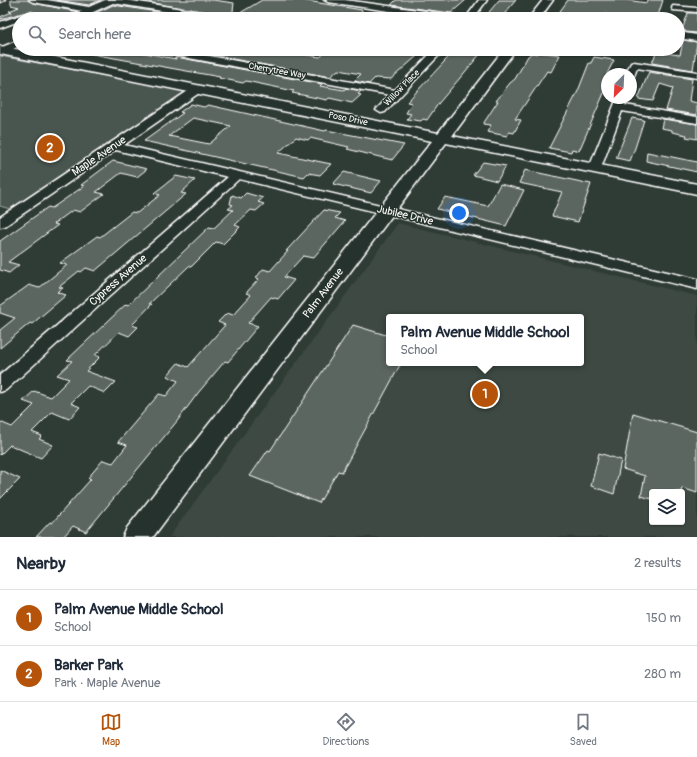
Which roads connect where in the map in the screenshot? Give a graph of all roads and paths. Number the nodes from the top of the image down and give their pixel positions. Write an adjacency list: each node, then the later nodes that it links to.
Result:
1 (33, 0): 9 (street)
2 (75, 0): 9 (street)
3 (111, 0): 11 (street); 14 (street)
4 (328, 0): 10 (street)
5 (383, 0): 10 (street)
6 (483, 0): 16 (street)
7 (548, 0): 17 (main road)
8 (678, 4): 12 (street)
9 (63, 6): 11 (street)
10 (375, 7): 15 (street)
11 (90, 10): 13 (street)
12 (697, 10)
13 (86, 12)
14 (184, 12)
15 (411, 12)
16 (474, 12)
17 (538, 12)
18 (685, 36): 19 (street)
19 (697, 38)
20 (12, 46): 21 (street)
21 (1, 51): 22 (main road, Poso Drive)
22 (12, 53)
23 (27, 56): 29 (main road, Poso Drive)
24 (193, 56): 30 (street, Cherrytree Way)
25 (433, 56): 30 (street, Willow Place)
26 (505, 56): 35 (main road, Palm Avenue)
27 (637, 69): 28 (street)
28 (697, 75)
29 (198, 89): 35 (main road, Poso Drive); 36 (street, Maple Avenue)
30 (397, 94): 33 (street, Willow Place)
31 (619, 104): 37 (street)
32 (629, 104): 34 (street)
33 (381, 110)
34 (697, 120)
35 (442, 138): 37 (main road, Poso Drive); 40 (main road, Palm Avenue)
36 (114, 146): 38 (street, Jubilee Drive); 41 (street, Maple Avenue)
37 (595, 168): 39 (main road, Poso Drive)
38 (237, 175): 40 (street, Jubilee Drive); 43 (street, Cypress Avenue)
39 (697, 188)
40 (386, 211): 42 (street, Jubilee Drive); 44 (main road, Palm Avenue)
41 (3, 219)
42 (697, 284)
43 (0, 385)
44 (137, 537)

